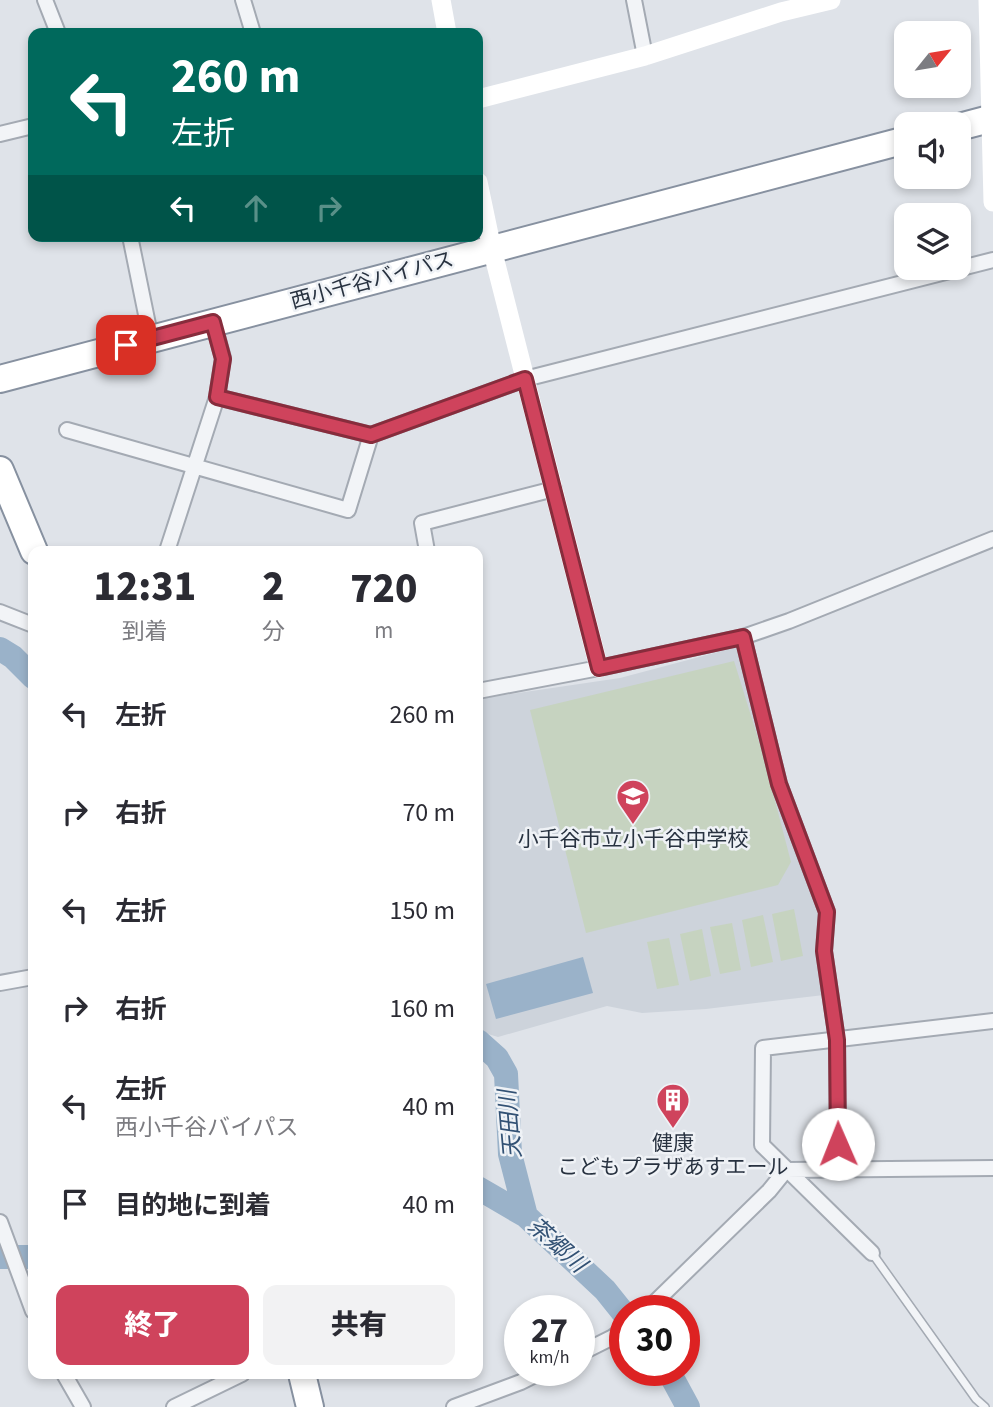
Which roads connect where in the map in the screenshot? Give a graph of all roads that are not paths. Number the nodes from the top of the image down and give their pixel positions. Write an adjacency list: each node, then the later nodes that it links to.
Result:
1 (45, 0): 8 (street)
2 (243, 0): 9 (street)
3 (441, 0): 10 (street)
4 (634, 0): 11 (street)
5 (831, 0): 7 (street)
6 (988, 0): 13 (street)
7 (780, 6): 11 (street)
8 (56, 28)
9 (251, 28)
10 (446, 28)
11 (645, 56): 12 (street)
12 (483, 98)
13 (992, 118): 14 (highway); 18 (street)
14 (971, 124)
15 (28, 127): 16 (street)
16 (0, 134)
17 (894, 144): 21 (highway, 西小千谷バイパス)
18 (993, 202)
19 (483, 205): 21 (street)
20 (131, 242): 24 (street)
21 (492, 248): 23 (highway, 西小千谷バイパス); 26 (street)
22 (993, 260): 26 (street)
23 (213, 322): 24 (highway, 西小千谷バイパス); 27 (street)
24 (151, 339): 25 (highway, 西小千谷バイパス)
25 (0, 379)
26 (525, 379): 29 (street); 32 (street)
27 (217, 397): 29 (street); 30 (street)
28 (67, 429): 30 (street)
29 (371, 435): 30 (street)
30 (195, 466): 35 (street)
31 (0, 470): 34 (highway)
32 (554, 489): 36 (street); 40 (street)
33 (993, 539): 39 (street)
34 (32, 546)
35 (169, 546)
36 (426, 546)
37 (0, 612): 38 (street)
38 (28, 623)
39 (743, 637): 40 (street); 45 (street)
40 (599, 668): 41 (street)
41 (483, 690)
42 (28, 978): 43 (street)
43 (0, 984)
44 (993, 1021): 45 (street)
45 (837, 1040): 47 (street); 48 (street)
46 (993, 1168): 48 (street)
47 (786, 1170): 48 (street); 50 (street); 51 (street)
48 (838, 1171)
49 (0, 1222): 52 (street)
50 (872, 1253): 61 (lane)
51 (663, 1295)
52 (28, 1296)
53 (67, 1379): 57 (street)
54 (232, 1379): 58 (street)
55 (303, 1379): 59 (highway)
56 (510, 1386): 60 (street)
57 (83, 1407)
58 (174, 1407)
59 (310, 1407)
60 (454, 1407)
61 (985, 1407)

